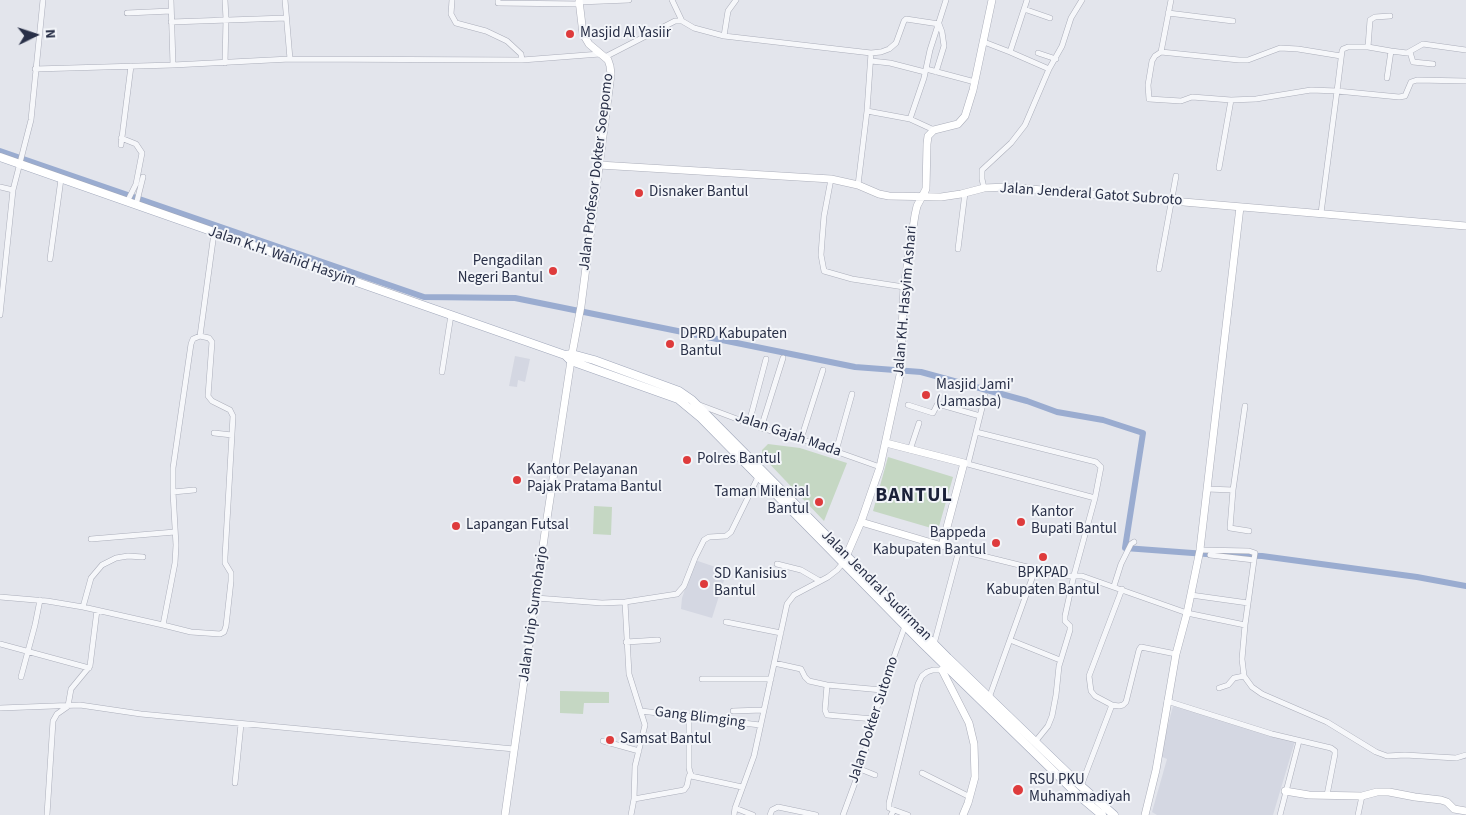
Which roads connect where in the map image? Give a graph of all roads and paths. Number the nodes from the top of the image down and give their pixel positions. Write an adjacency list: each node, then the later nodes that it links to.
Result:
1 (42, 0): 49 (street)
2 (171, 0): 18 (street)
3 (225, 0): 24 (street)
4 (285, 0): 22 (street)
5 (452, 0): 43 (street)
6 (498, 0): 15 (street)
7 (629, 0): 16 (street)
8 (672, 0): 25 (street)
9 (736, 0): 29 (street)
10 (946, 0): 28 (street)
11 (992, 0): 30 (main road)
12 (1027, 0): 17 (street)
13 (1082, 0): 42 (street)
14 (1171, 0): 20 (street)
15 (548, 1): 16 (street)
16 (579, 2): 39 (main road, Jalan Profesor Dokter Soepomo)
17 (1024, 8): 23 (street); 34 (street)
18 (171, 11): 19 (street); 27 (street)
19 (127, 13)
20 (1168, 13): 26 (street); 35 (street)
21 (1390, 16): 31 (street)
22 (286, 18): 24 (street); 41 (street)
23 (1050, 18)
24 (226, 19): 27 (street); 45 (street)
25 (682, 21): 29 (street); 39 (street)
26 (1233, 21)
27 (171, 22): 47 (street)
28 (939, 24): 38 (street); 51 (street); 52 (street)
29 (724, 36): 38 (street)
30 (984, 42): 34 (street); 55 (main road)
31 (1368, 47): 33 (street); 40 (street)
32 (1466, 50): 36 (street)
33 (1391, 51): 36 (street); 53 (street)
34 (1010, 52): 50 (street)
35 (1161, 52): 40 (street); 57 (street)
36 (1410, 52): 46 (street)
37 (1038, 53): 42 (street)
38 (871, 54): 44 (street)
39 (603, 56): 43 (street); 65 (main road, Jalan Profesor Dokter Soepomo)
40 (1341, 56): 56 (street)
41 (290, 59): 43 (street); 45 (street)
42 (1056, 59): 50 (street)
43 (522, 60)
44 (871, 60): 51 (street); 58 (street)
45 (225, 63): 47 (street)
46 (1433, 64)
47 (173, 65): 48 (street)
48 (131, 66): 49 (street); 61 (street)
49 (35, 69): 64 (street)
50 (1049, 70): 73 (street)
51 (926, 71): 52 (street); 59 (street)
52 (936, 72): 55 (street)
53 (1387, 78)
54 (1466, 81): 56 (street)
55 (974, 82): 60 (main road)
56 (1337, 91): 57 (street); 81 (street)
57 (1231, 100): 66 (street)
58 (867, 111): 59 (street); 71 (street)
59 (910, 119): 60 (street)
60 (934, 130): 76 (main road, Jalan KH. Hasyim Ashari)
61 (121, 138): 62 (street); 77 (street)
62 (120, 145)
63 (0, 158): 64 (main road, Jalan K.H. Wahid Hasyim)
64 (20, 162): 69 (main road, Jalan K.H. Wahid Hasyim); 74 (street)
65 (599, 165): 70 (main road, Jalan Jenderal Gatot Subroto); 91 (main road, Jalan Profesor Dokter Soepomo)
66 (1219, 168)
67 (1176, 176): 78 (street)
68 (143, 177): 79 (street)
69 (61, 179): 77 (main road, Jalan K.H. Wahid Hasyim); 85 (street)
70 (831, 179): 71 (main road, Jalan Jenderal Gatot Subroto); 87 (street)
71 (858, 185): 76 (main road, Jalan Jenderal Gatot Subroto)
72 (0, 187): 74 (street)
73 (984, 188): 75 (main road, Jalan Jenderal Gatot Subroto); 78 (main road, Jalan Jenderal Gatot Subroto)
74 (13, 190): 88 (street)
75 (965, 193): 76 (main road, Jalan Jenderal Gatot Subroto); 84 (street)
76 (922, 197): 87 (main road, Jalan KH. Hasyim Ashari)
77 (129, 199): 79 (main road, Jalan K.H. Wahid Hasyim)
78 (1173, 201): 80 (main road, Jalan Jenderal Gatot Subroto); 86 (street)
79 (137, 202): 83 (main road, Jalan K.H. Wahid Hasyim)
80 (1240, 207): 81 (main road, Jalan Jenderal Gatot Subroto); 115 (main road)
81 (1321, 214): 82 (main road, Jalan Jenderal Gatot Subroto)
82 (1466, 226)
83 (214, 234): 89 (main road, Jalan K.H. Wahid Hasyim); 90 (street)
84 (958, 249)
85 (50, 259)
86 (1159, 269)
87 (904, 287): 109 (main road, Jalan KH. Hasyim Ashari)
88 (0, 315)
89 (452, 315): 91 (main road, Jalan K.H. Wahid Hasyim); 95 (street)
90 (200, 336): 107 (street); 118 (street)
91 (569, 357): 98 (main road, Jalan Jendral Sudirman); 114 (main road, Jalan Jendral Sudirman); 140 (main road, Jalan Urip Sumoharjo)
92 (783, 358): 104 (street)
93 (766, 359): 102 (street)
94 (823, 370): 108 (street)
95 (442, 372)
96 (852, 394): 111 (street)
97 (985, 396): 101 (street)
98 (696, 404): 102 (street, Jalan Gajah Mada); 131 (main road, Jalan Jendral Sudirman)
99 (908, 405): 101 (street)
100 (1245, 406): 117 (street)
101 (980, 416): 105 (street)
102 (750, 423): 104 (street, Jalan Gajah Mada)
103 (919, 423): 110 (street)
104 (762, 428): 108 (street, Jalan Gajah Mada)
105 (976, 432): 112 (street); 119 (street)
106 (214, 433): 107 (street)
107 (232, 435): 148 (street)
108 (801, 439): 111 (street, Jalan Gajah Mada)
109 (886, 443): 110 (main road); 113 (main road, Jalan KH. Hasyim Ashari)
110 (910, 450): 112 (main road)
111 (836, 451): 113 (street, Jalan Gajah Mada)
112 (966, 463): 119 (street); 125 (main road)
113 (880, 467): 120 (main road, Jalan KH. Hasyim Ashari)
114 (758, 477): 131 (main road, Jalan Jendral Sudirman); 142 (street)
115 (1207, 489): 117 (street); 126 (main road)
116 (194, 490): 118 (street)
117 (1234, 490): 121 (street)
118 (173, 492): 122 (street)
119 (1095, 498): 134 (street)
120 (861, 522): 125 (main road); 131 (main road, Jalan KH. Hasyim Ashari)
121 (1249, 531)
122 (175, 532): 123 (street); 148 (street)
123 (91, 539)
124 (1132, 543): 136 (street)
125 (942, 546): 127 (street)
126 (1200, 549): 128 (street); 138 (main road)
127 (960, 550): 133 (street); 156 (street)
128 (1231, 554): 129 (street); 143 (street)
129 (1210, 555)
130 (144, 557): 144 (street)
131 (845, 560): 135 (street); 150 (main road, Jalan Jendral Sudirman); 156 (main road, Jalan Jendral Sudirman)
132 (776, 564): 135 (street)
133 (1035, 570): 134 (street); 153 (street)
134 (1074, 575): 136 (street); 159 (street)
135 (820, 581): 151 (street)
136 (1114, 586): 137 (street)
137 (1122, 589): 146 (street); 172 (street)
138 (1191, 595): 143 (street); 146 (main road)
139 (0, 597): 141 (street)
140 (536, 598): 142 (street); 185 (main road, Jalan Urip Sumoharjo)
141 (40, 600): 144 (street); 157 (street)
142 (626, 602): 154 (street)
143 (1248, 603): 149 (street)
144 (83, 607): 145 (street)
145 (97, 610): 148 (street); 161 (street)
146 (1187, 613): 149 (street); 158 (main road)
147 (726, 622): 151 (street)
148 (163, 625)
149 (1245, 625): 163 (street)
150 (905, 626): 162 (main road, Jalan Jendral Sudirman); 169 (street, Jalan Dokter Sutomo)
151 (781, 634): 160 (street)
152 (658, 640): 154 (street)
153 (1010, 640): 159 (street); 170 (street)
154 (626, 642): 175 (street)
155 (0, 644): 157 (street)
156 (934, 644): 170 (main road, Jalan Jendral Sudirman)
157 (28, 652): 161 (street); 164 (street)
158 (1176, 654): 171 (main road); 172 (street)
159 (1060, 660): 184 (street)
160 (774, 663): 166 (street); 167 (street)
161 (89, 668): 173 (street)
162 (944, 668): 188 (main road, Jalan Jendral Sudirman); 199 (main road); 204 (street)
163 (1244, 676): 168 (street); 187 (street)
164 (21, 677)
165 (702, 679): 166 (street)
166 (771, 679): 176 (street)
167 (827, 685): 169 (street); 179 (street)
168 (1219, 688)
169 (882, 690): 179 (street, Jalan Dokter Sutomo)
170 (989, 698): 184 (main road, Jalan Jendral Sudirman)
171 (1167, 701): 182 (street); 217 (main road)
172 (1112, 705): 194 (street)
173 (69, 706): 174 (street); 180 (street); 206 (street)
174 (0, 708)
175 (641, 710): 178 (street, Gang Blimging); 186 (street)
176 (763, 710): 177 (street); 181 (street)
177 (733, 711)
178 (689, 716): 181 (street, Gang Blimging); 191 (street)
179 (874, 719): 189 (street, Jalan Dokter Sutomo)
180 (241, 724): 185 (street); 193 (street)
181 (760, 725): 195 (street)
182 (1299, 741): 196 (street); 197 (street)
183 (603, 742): 186 (street)
184 (1035, 742): 188 (main road, Jalan Jendral Sudirman)
185 (514, 749): 207 (main road, Jalan Urip Sumoharjo)
186 (639, 751): 200 (street)
187 (1466, 755)
188 (1052, 764): 194 (main road, Jalan Jendral Sudirman); 205 (main road, Jalan Jendral Sudirman)
189 (860, 769): 192 (street); 213 (street, Jalan Dokter Sutomo)
190 (922, 773): 199 (street)
191 (691, 774): 195 (street); 200 (street)
192 (875, 775)
193 (235, 783)
194 (1082, 786): 216 (main road, Jalan Jendral Sudirman)
195 (742, 787): 201 (street)
196 (1285, 791): 197 (main road); 218 (street)
197 (1327, 795): 198 (main road)
198 (1362, 796): 203 (main road); 219 (street)
199 (970, 797): 215 (main road)
200 (634, 799): 208 (street)
201 (734, 808): 209 (street); 210 (street)
202 (1466, 811): 203 (main road)
203 (1454, 812)
204 (892, 813): 214 (street)
205 (1100, 814)
206 (47, 815)
207 (505, 815)
208 (631, 815)
209 (734, 815)
210 (753, 815)
211 (770, 815): 212 (street)
212 (816, 815)
213 (843, 815)
214 (908, 815)
215 (964, 815)
216 (1114, 815)
217 (1145, 815)
218 (1280, 815)
219 (1358, 815)

